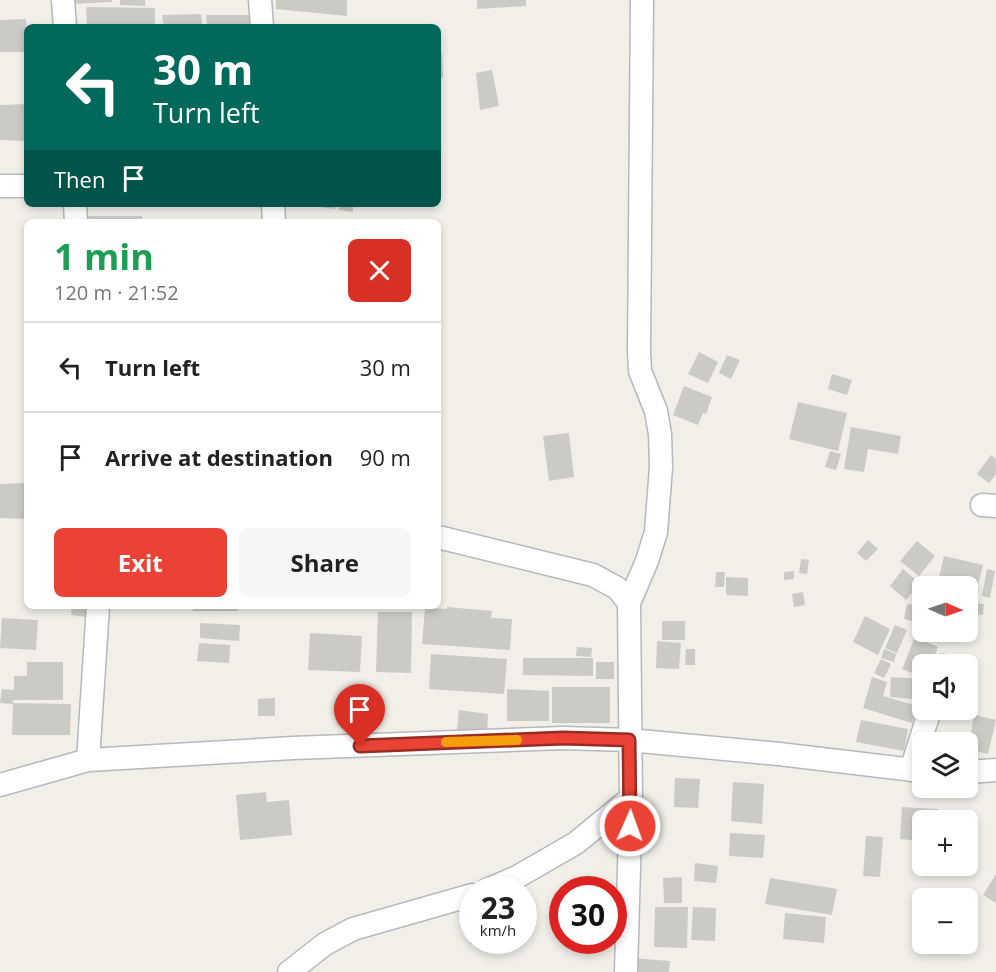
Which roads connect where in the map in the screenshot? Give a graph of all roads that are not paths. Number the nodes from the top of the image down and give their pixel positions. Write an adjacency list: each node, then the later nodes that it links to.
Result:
1 (63, 0): 4 (street)
2 (260, 0): 5 (street)
3 (642, 0): 9 (street)
4 (65, 24)
5 (262, 24)
6 (0, 186): 7 (street)
7 (24, 186)
8 (441, 538): 9 (street)
9 (629, 603): 11 (street)
10 (98, 609): 12 (street)
11 (629, 740): 12 (street); 13 (street); 17 (street)
12 (88, 760): 16 (street)
13 (912, 769)
14 (996, 770): 15 (street)
15 (978, 771)
16 (0, 785)
17 (631, 798): 18 (street); 21 (street)
18 (519, 876)
19 (459, 899): 20 (street)
20 (290, 972)
21 (626, 972)

